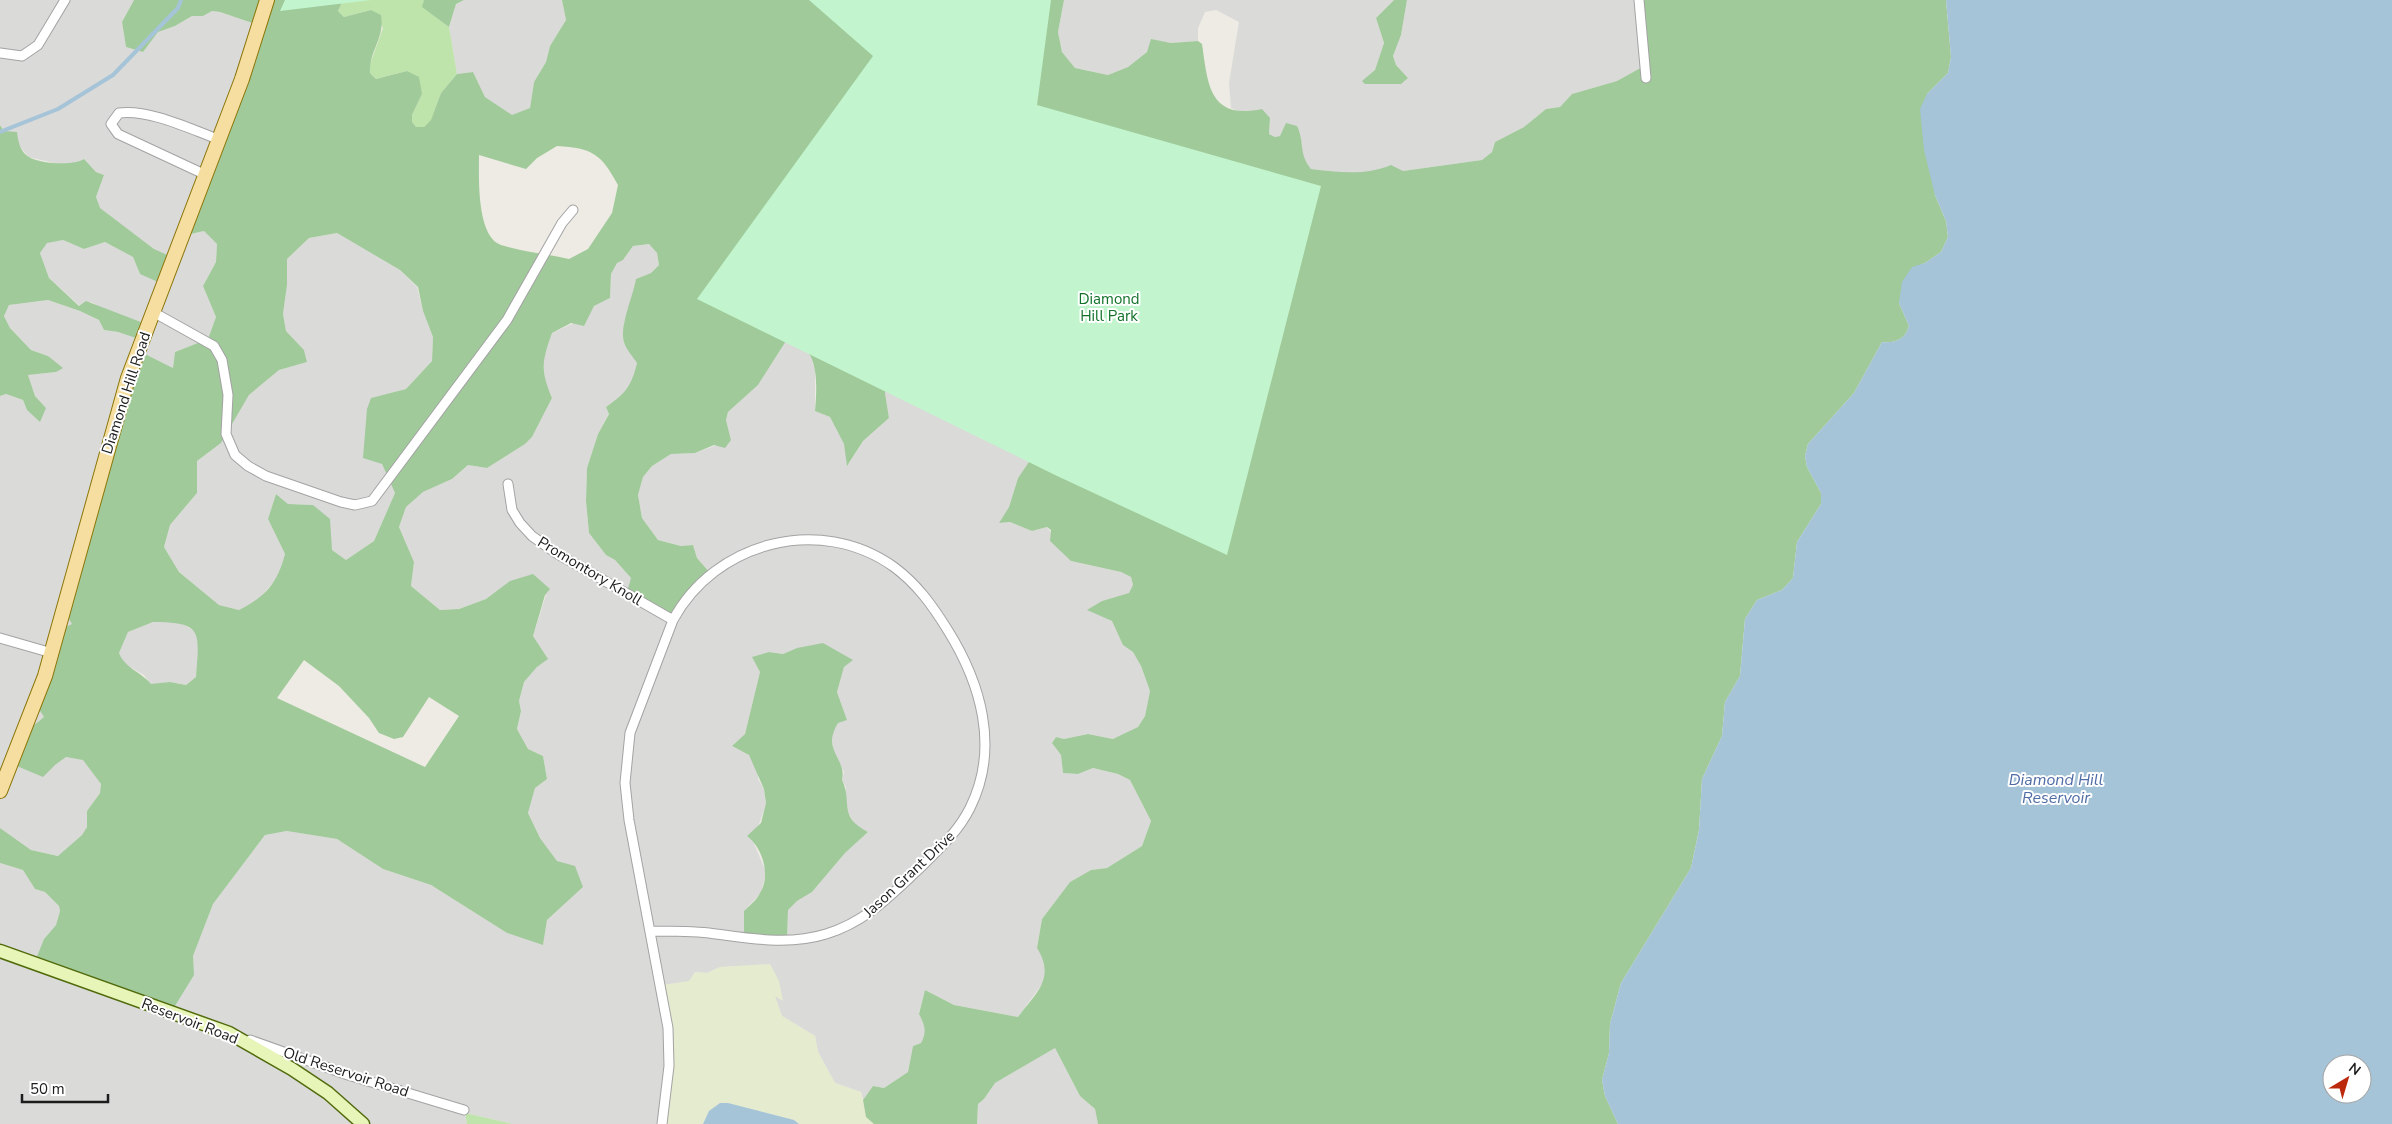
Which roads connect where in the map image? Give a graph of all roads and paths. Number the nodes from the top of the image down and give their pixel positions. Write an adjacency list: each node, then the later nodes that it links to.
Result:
1 (65, 0): 4 (street)
2 (267, 0): 6 (main road, Diamond Hill Road)
3 (1639, 0): 5 (street)
4 (0, 53)
5 (1646, 78)
6 (218, 139): 7 (main road, Diamond Hill Road); 7 (street)
7 (206, 174): 9 (main road, Diamond Hill Road)
8 (573, 210): 9 (street)
9 (154, 312): 13 (main road, Diamond Hill Road)
10 (508, 484): 11 (street, Promontory Knoll)
11 (672, 620): 15 (street, Jason Grant Drive); 15 (street, Jason Grant Drive)
12 (0, 638): 13 (street)
13 (52, 653): 14 (main road, Diamond Hill Road)
14 (0, 791)
15 (651, 931): 20 (street, Jason Grant Drive)
16 (0, 951): 17 (street, Reservoir Road)
17 (229, 1033): 18 (street, Old Reservoir Road); 19 (street, Reservoir Road)
18 (464, 1110)
19 (363, 1124)
20 (662, 1124)

